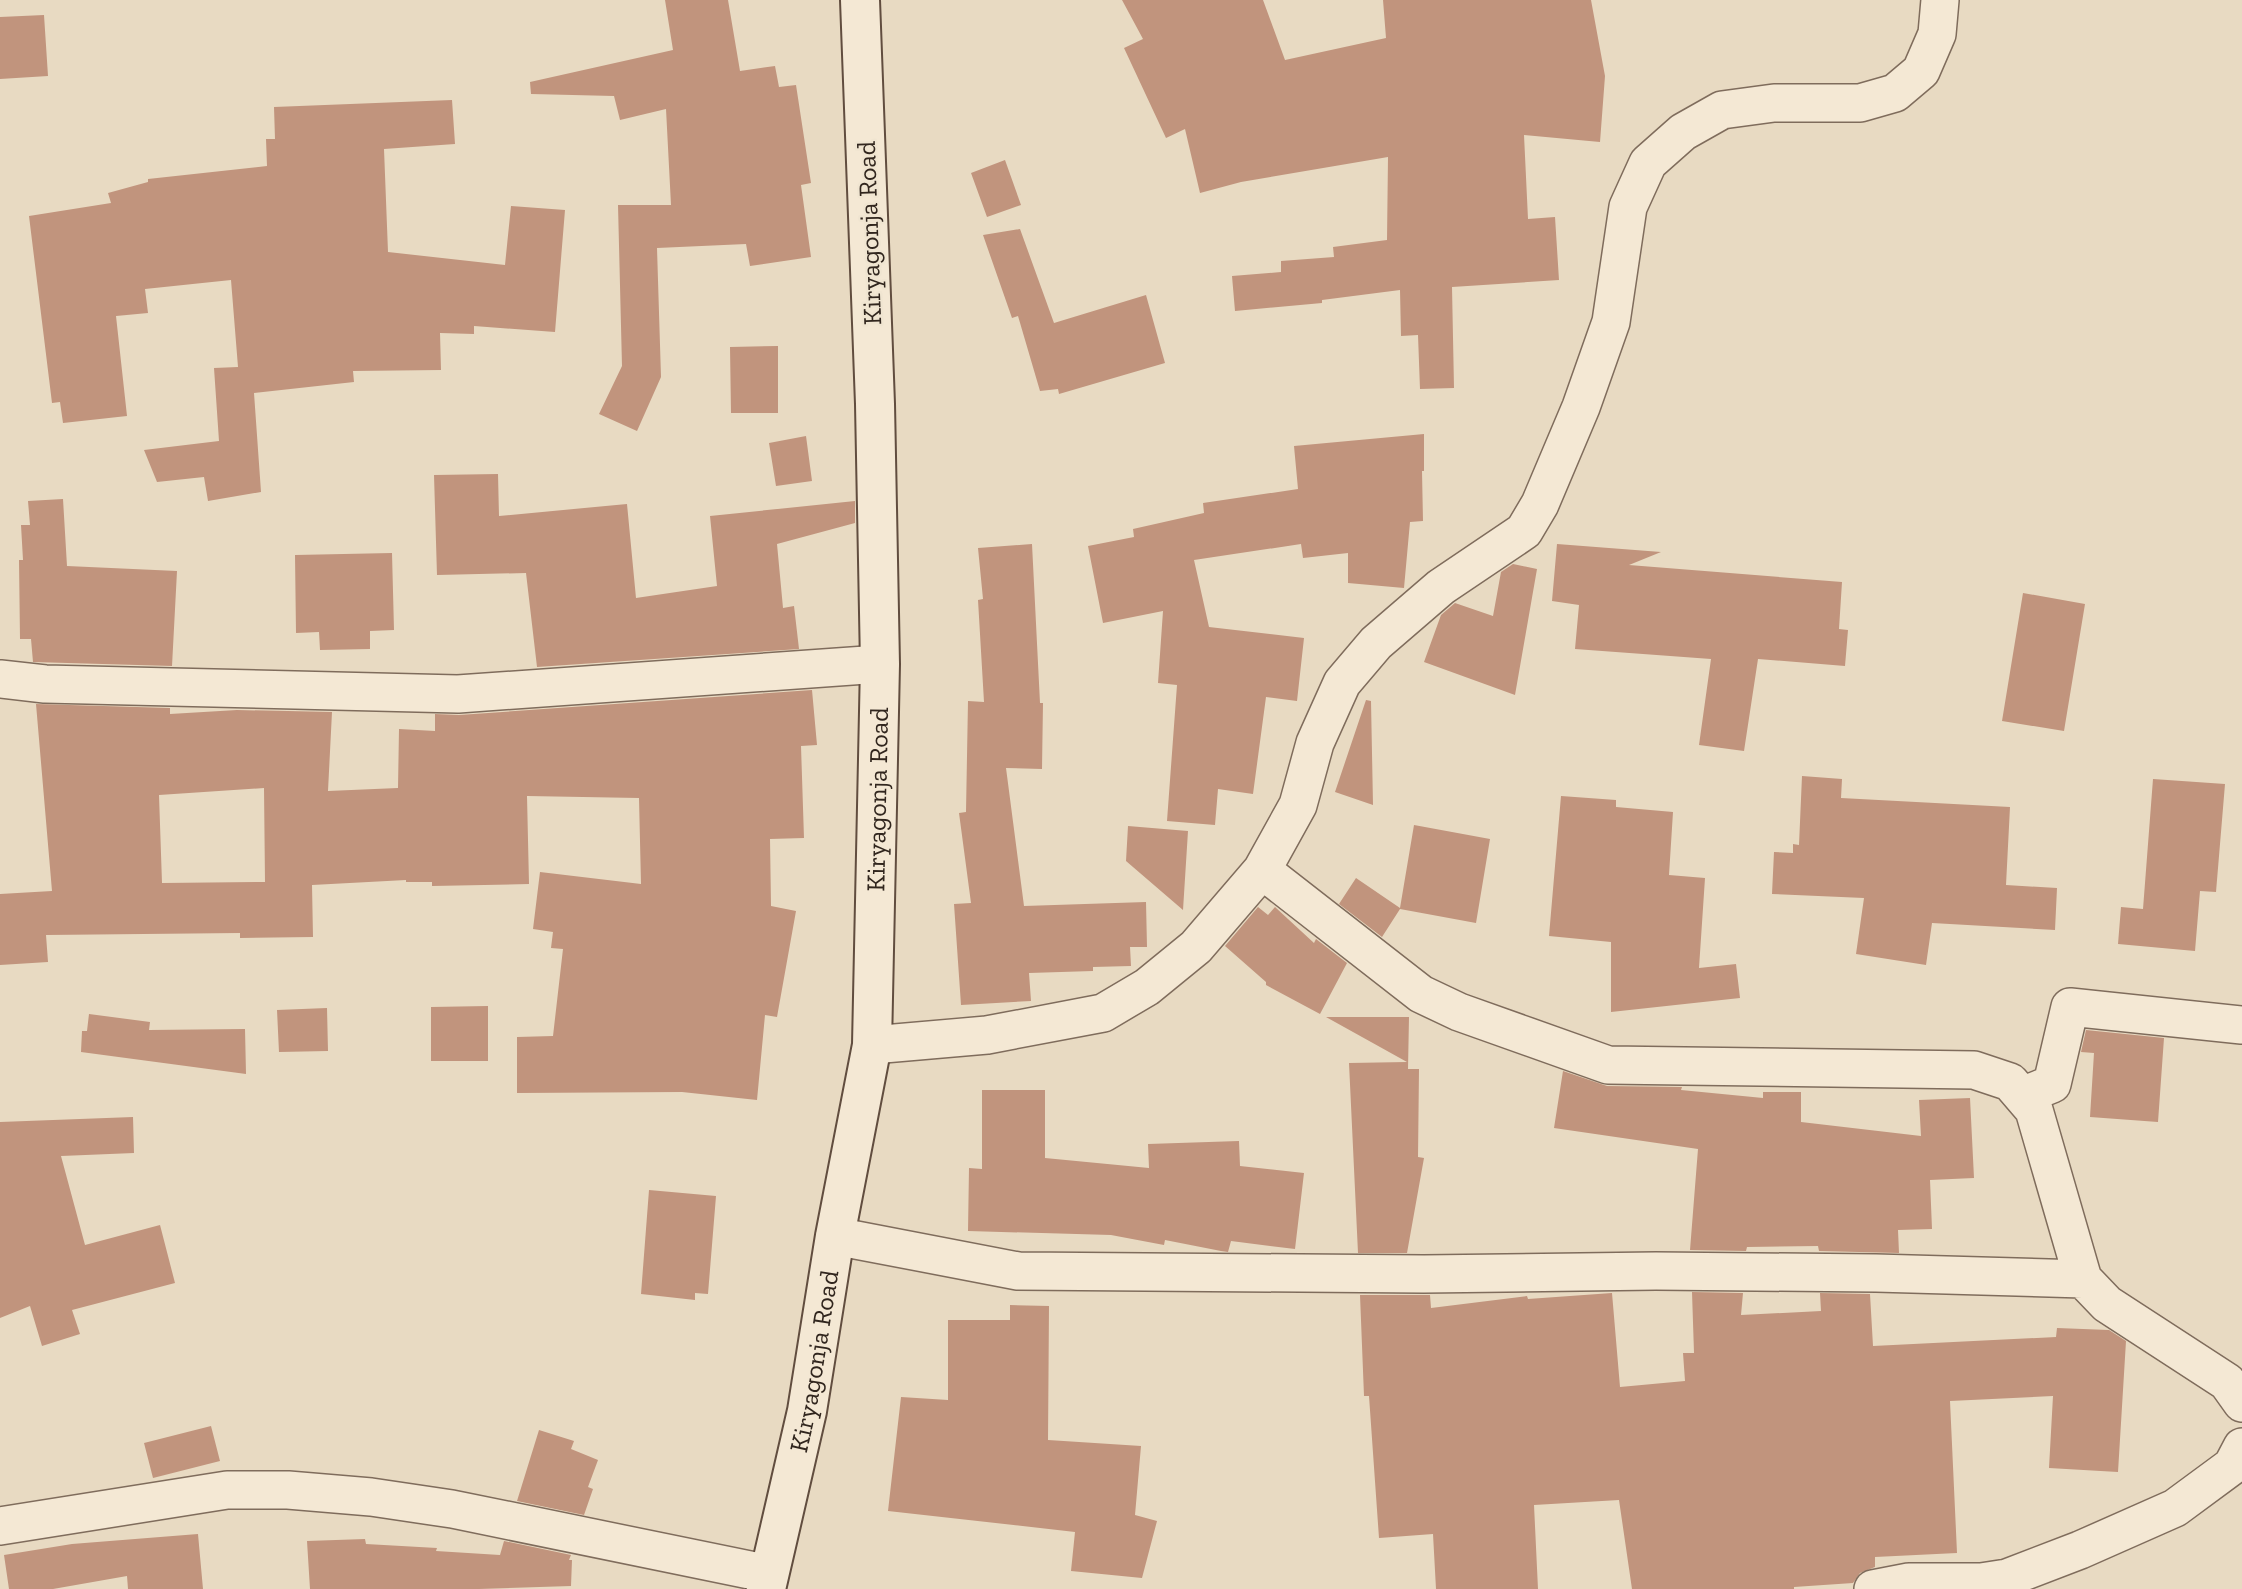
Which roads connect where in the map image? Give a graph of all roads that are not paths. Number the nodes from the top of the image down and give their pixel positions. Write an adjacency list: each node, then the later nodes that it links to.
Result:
1 (860, 0): 3 (street, Kiryagonja Road)
2 (1940, 0): 5 (street)
3 (880, 664): 4 (street); 7 (street, Kiryagonja Road)
4 (0, 679)
5 (1262, 870): 7 (street); 8 (street)
6 (2242, 1025): 8 (street)
7 (872, 1045): 9 (street, Kiryagonja Road)
8 (2022, 1096): 10 (street)
9 (835, 1236): 10 (street); 14 (street, Kiryagonja Road)
10 (2083, 1279): 11 (street)
11 (2242, 1404)
12 (2242, 1447): 15 (street)
13 (0, 1526): 14 (street)
14 (768, 1581)
15 (1873, 1589)

